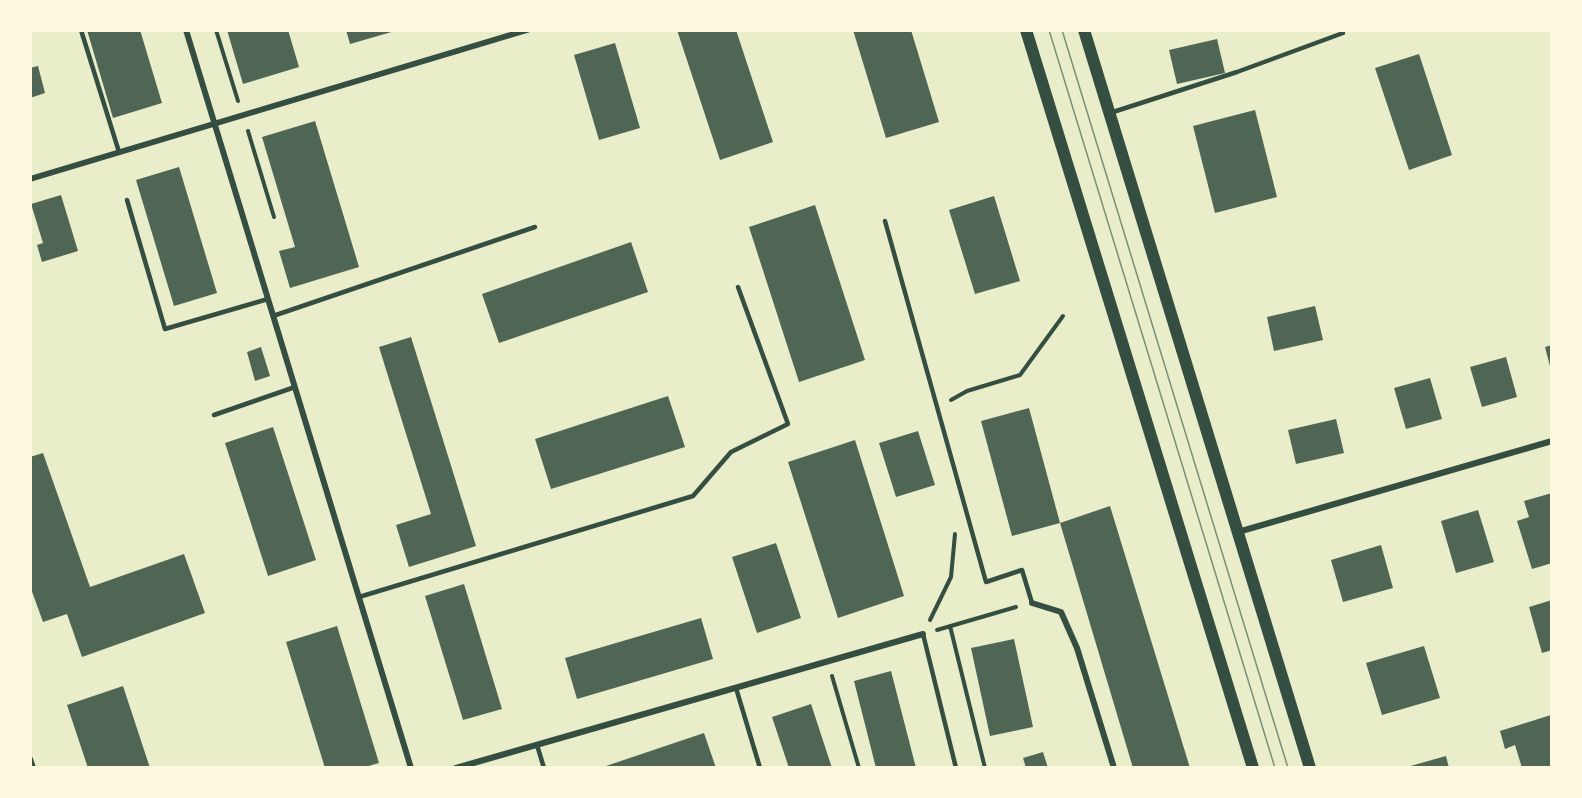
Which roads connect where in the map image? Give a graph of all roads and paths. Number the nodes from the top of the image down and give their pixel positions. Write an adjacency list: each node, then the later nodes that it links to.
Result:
1 (81, 30): 9 (lane)
2 (186, 30): 8 (street)
3 (527, 30): 8 (street)
4 (1026, 30): 41 (main road)
5 (1084, 30): 7 (main road)
6 (1343, 33): 7 (lane)
7 (1110, 113): 22 (main road)
8 (214, 123): 9 (street); 15 (street)
9 (120, 152): 10 (street)
10 (30, 178)
11 (127, 200): 15 (lane)
12 (885, 221): 19 (lane)
13 (535, 227): 16 (lane)
14 (738, 287): 24 (lane)
15 (268, 299): 16 (street)
16 (273, 315): 18 (street)
17 (1063, 316): 19 (path)
18 (295, 387): 20 (lane); 24 (street)
19 (937, 407): 25 (lane)
20 (214, 415)
21 (1552, 441): 22 (street)
22 (1238, 532): 42 (main road)
23 (955, 533): 27 (path)
24 (359, 597): 33 (street)
25 (1032, 603): 26 (path); 40 (street)
26 (950, 626): 27 (path); 39 (path)
27 (923, 634): 28 (street); 38 (lane)
28 (827, 661): 29 (street); 37 (path)
29 (736, 688): 30 (street); 36 (lane)
30 (537, 745): 34 (street); 35 (lane)
31 (30, 759): 32 (street)
32 (33, 768)
33 (411, 768)
34 (456, 768)
35 (544, 768)
36 (760, 768)
37 (859, 768)
38 (956, 768)
39 (986, 768)
40 (1114, 768)
41 (1253, 768)
42 (1310, 768)

